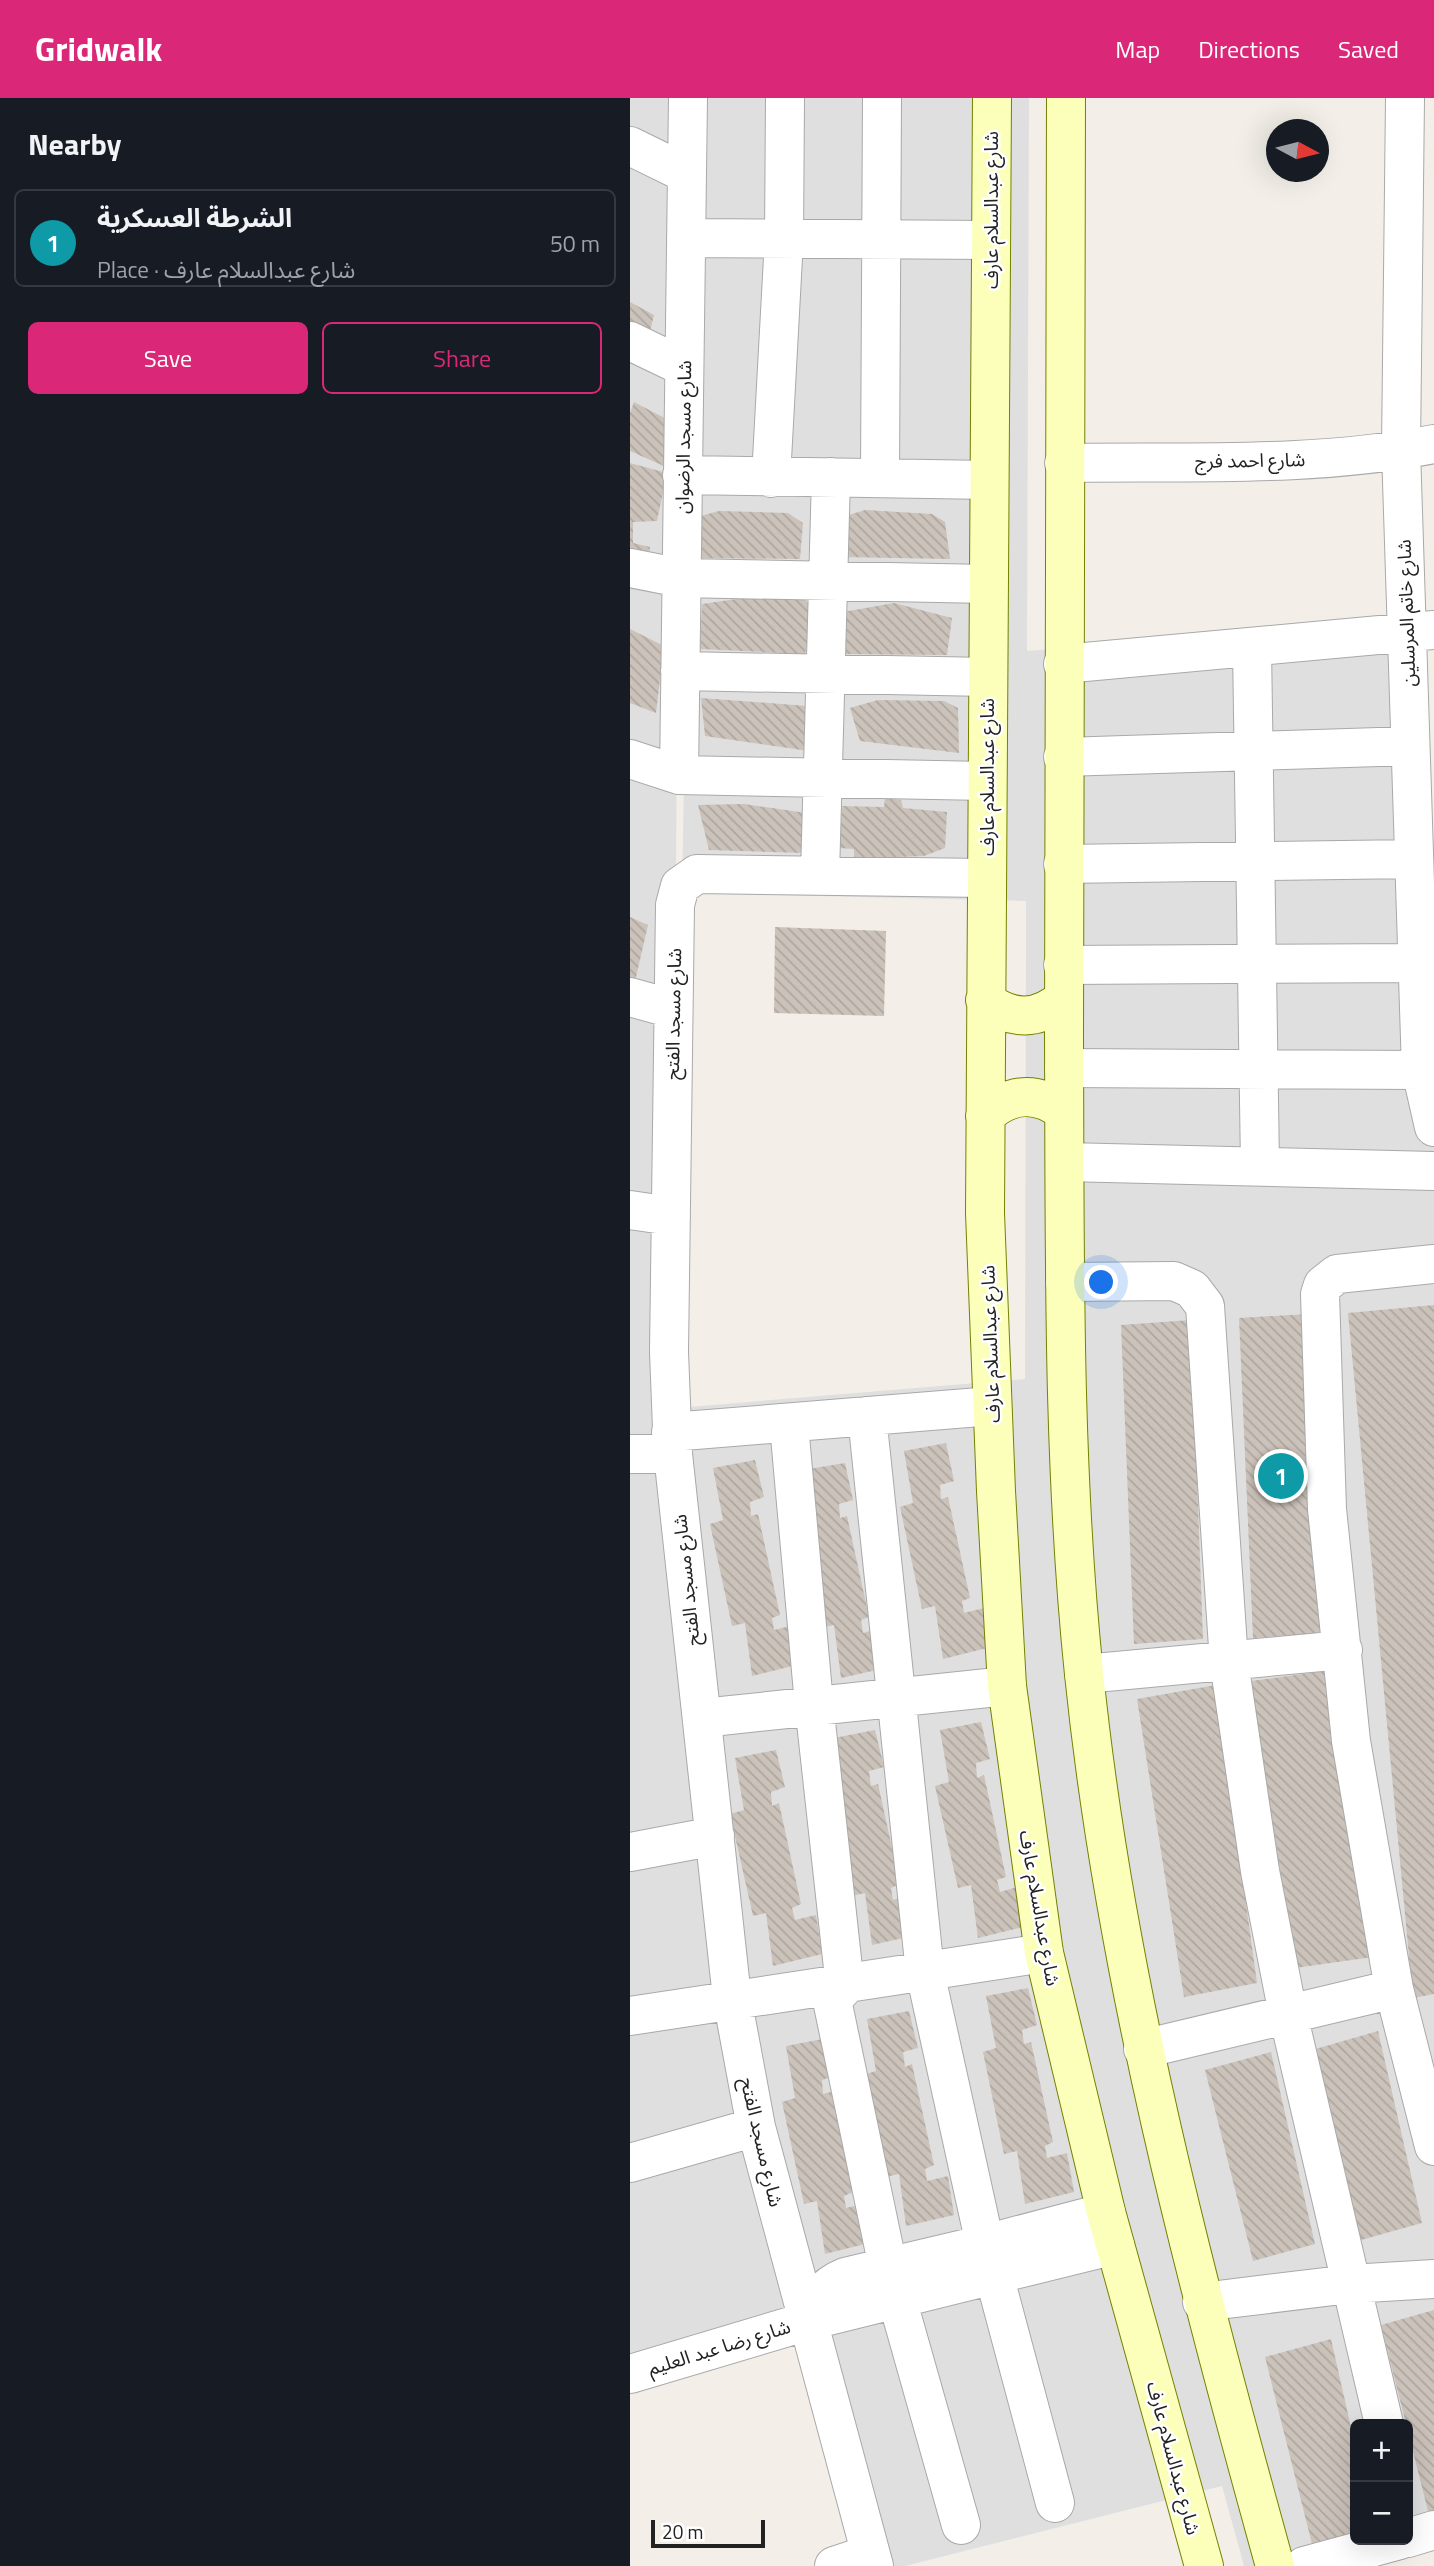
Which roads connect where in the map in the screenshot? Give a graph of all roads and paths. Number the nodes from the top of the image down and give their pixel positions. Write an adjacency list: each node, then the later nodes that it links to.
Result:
1 (688, 98): 8 (street, شارع مسجد الرضوان)
2 (785, 98): 10 (street)
3 (882, 98): 11 (street)
4 (992, 98): 12 (main road, شارع عبدالسلام عارف)
5 (1066, 98): 17 (main road)
6 (1405, 98): 13 (street, شارع خاتم المرسلين)
7 (630, 146): 8 (street)
8 (687, 174): 9 (street, شارع مسجد الرضوان)
9 (686, 238): 10 (street); 15 (street, شارع مسجد الرضوان)
10 (784, 239): 11 (street); 20 (street)
11 (881, 239): 12 (street); 21 (street)
12 (991, 240): 22 (main road, شارع عبدالسلام عارف)
13 (1419, 273): 16 (street, شارع خاتم المرسلين)
14 (630, 341): 15 (street)
15 (684, 367): 18 (street, شارع مسجد الرضوان)
16 (1418, 447): 17 (street, شارع احمد فرج); 27 (street, شارع خاتم المرسلين)
17 (1064, 463): 29 (main road)
18 (682, 475): 20 (street); 24 (street, شارع مسجد الرضوان)
19 (831, 477): 20 (street); 21 (street); 25 (street)
20 (771, 478)
21 (880, 478): 22 (street)
22 (989, 480): 26 (main road, شارع عبدالسلام عارف)
23 (630, 568): 24 (street)
24 (681, 578): 25 (street); 30 (street, شارع مسجد الرضوان)
25 (829, 581): 26 (street); 31 (street)
26 (988, 584): 32 (main road, شارع عبدالسلام عارف)
27 (1420, 632): 28 (street); 33 (street, شارع خاتم المرسلين)
28 (1252, 648): 29 (street); 34 (street)
29 (1063, 664): 35 (main road)
30 (680, 671): 31 (street); 37 (street, شارع مسجد الرضوان)
31 (826, 674): 32 (street); 38 (street)
32 (987, 677): 39 (main road, شارع عبدالسلام عارف)
33 (1410, 746): 34 (street); 40 (street, شارع خاتم المرسلين)
34 (1253, 751): 35 (street); 42 (street)
35 (1063, 757): 43 (main road)
36 (630, 759): 37 (street)
37 (679, 775): 38 (street)
38 (823, 779): 39 (street); 44 (street)
39 (986, 781): 45 (main road, شارع عبدالسلام عارف)
40 (1423, 814): 41 (street, شارع خاتم المرسلين)
41 (1414, 859): 42 (street); 46 (street, شارع خاتم المرسلين)
42 (1255, 862): 43 (street); 47 (street)
43 (1063, 864): 48 (main road)
44 (820, 875): 45 (street, شارع مسجد الفتح); 52 (street, شارع مسجد الفتح)
45 (986, 878): 50 (main road, شارع عبدالسلام عارف)
46 (1418, 963): 47 (street); 51 (street, شارع خاتم المرسلين)
47 (1257, 964): 48 (street); 54 (street)
48 (1064, 982): 50 (main road); 53 (main road)
49 (630, 997): 52 (street)
50 (985, 1000): 57 (main road, شارع عبدالسلام عارف)
51 (1427, 1007): 55 (street, شارع خاتم المرسلين)
52 (673, 1009): 63 (street, شارع مسجد الفتح)
53 (1064, 1068): 54 (street); 56 (main road)
54 (1259, 1069): 55 (street); 60 (street)
55 (1421, 1070): 58 (street, شارع خاتم المرسلين)
56 (1064, 1112): 57 (main road); 59 (main road)
57 (985, 1116): 66 (main road, شارع عبدالسلام عارف)
58 (1434, 1127)
59 (1065, 1162): 60 (street); 65 (main road)
60 (1260, 1165): 61 (street)
61 (1434, 1171)
62 (630, 1210): 63 (street)
63 (671, 1216): 69 (street, شارع مسجد الفتح)
64 (1434, 1264): 71 (street)
65 (1065, 1282): 72 (street); 73 (main road)
66 (992, 1406): 67 (street); 74 (main road, شارع عبدالسلام عارف)
67 (867, 1416): 68 (street); 75 (street)
68 (789, 1425): 69 (street); 76 (street)
69 (672, 1443): 70 (street); 77 (street, شارع مسجد الفتح)
70 (630, 1454)
71 (1343, 1650): 72 (street); 83 (street)
72 (1229, 1662): 73 (street); 85 (street)
73 (1084, 1674): 88 (main road)
74 (1007, 1686): 75 (street); 80 (main road, شارع عبدالسلام عارف)
75 (894, 1696): 76 (street); 81 (street)
76 (814, 1704): 77 (street); 82 (street)
77 (702, 1718): 78 (street, شارع مسجد الفتح)
78 (715, 1836): 79 (street); 84 (street, شارع مسجد الفتح)
79 (630, 1852)
80 (1044, 1953): 81 (street); 92 (main road, شارع عبدالسلام عارف)
81 (925, 1972): 82 (street); 93 (street)
82 (845, 1986): 84 (street); 95 (street)
83 (1394, 1989): 85 (street); 87 (street)
84 (732, 1998): 86 (street); 89 (street, شارع مسجد الفتح)
85 (1288, 2014): 88 (street); 96 (street)
86 (630, 2017)
87 (1419, 2024): 90 (street)
88 (1143, 2049): 97 (main road)
89 (756, 2127): 91 (street); 98 (street, شارع مسجد الفتح)
90 (1434, 2146)
91 (630, 2163)
92 (1110, 2228): 93 (street); 106 (main road, شارع عبدالسلام عارف)
93 (989, 2260): 95 (street); 101 (street)
94 (1434, 2279): 96 (street)
95 (894, 2282): 98 (street); 102 (street)
96 (1350, 2284): 97 (street); 100 (street)
97 (1202, 2302): 107 (main road)
98 (808, 2321): 99 (street, شارع رضا عبد العليم); 104 (street, شارع مسجد الفتح)
99 (630, 2374)
100 (1383, 2419)
101 (1055, 2504)
102 (961, 2525)
103 (1373, 2545): 108 (street)
104 (872, 2560): 105 (street)
105 (834, 2566)
106 (1204, 2566)
107 (1275, 2566)
108 (1304, 2566)

